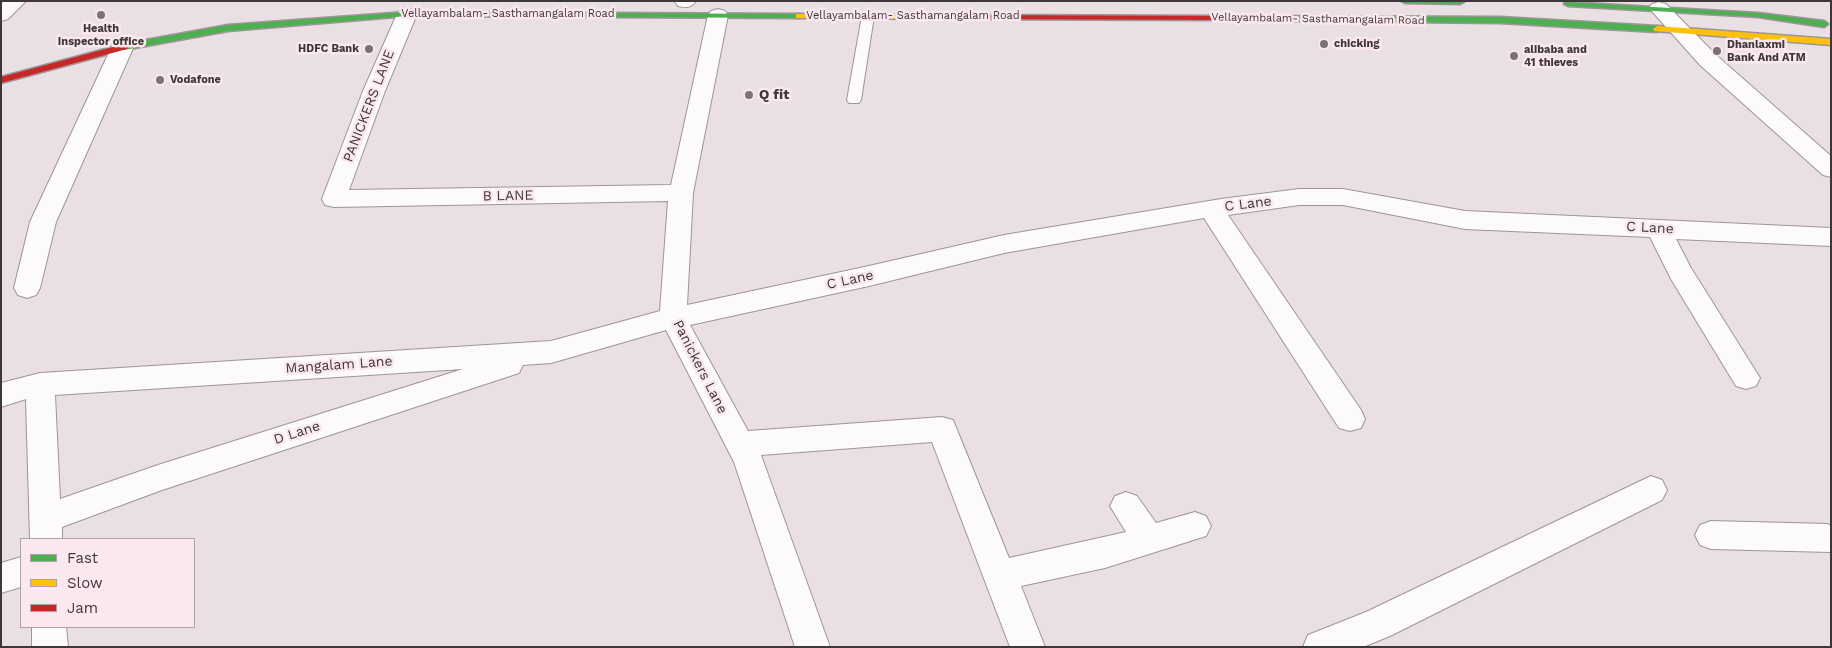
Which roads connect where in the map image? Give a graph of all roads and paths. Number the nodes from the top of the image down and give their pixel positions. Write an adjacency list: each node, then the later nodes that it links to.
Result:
1 (16, 1): 9 (street)
2 (1405, 1): 3 (main road, Vellayambalam- Sasthamangalam Road)
3 (1426, 2): 4 (main road, Vellayambalam- Sasthamangalam Road); 11 (main road)
4 (1475, 2)
5 (1559, 3): 7 (main road)
6 (692, 5): 8 (main road, Vellayambalam- Sasthamangalam Road); 10 (main road, Vellayambalam- Sasthamangalam Road); 19 (street, Panickers Lane)
7 (1659, 8): 12 (main road); 13 (street)
8 (406, 14): 15 (main road, Vellayambalam- Sasthamangalam Road); 20 (street, PANICKERS LANE)
9 (1, 15)
10 (868, 16): 11 (main road, Vellayambalam- Sasthamangalam Road); 17 (lane)
11 (1436, 21): 13 (main road, Vellayambalam- Sasthamangalam Road)
12 (1831, 25)
13 (1678, 30): 14 (main road, Vellayambalam- Sasthamangalam Road); 18 (street)
14 (1831, 42)
15 (123, 46): 16 (main road, Vellayambalam- Sasthamangalam Road); 24 (street)
16 (1, 80)
17 (854, 100)
18 (1831, 169)
19 (681, 193): 20 (street, B LANE); 25 (street, Panickers Lane)
20 (334, 199)
21 (1211, 209): 22 (street, C Lane); 25 (street, C Lane); 30 (street)
22 (1658, 229): 23 (street, C Lane); 27 (street)
23 (1831, 237)
24 (26, 288)
25 (673, 318): 26 (street, Mangalam Lane); 31 (street, Panickers Lane)
26 (551, 352): 28 (street, Mangalam Lane); 35 (street, D Lane)
27 (1746, 378)
28 (40, 384): 29 (street, Mangalam Lane); 35 (street)
29 (1, 395)
30 (1350, 418)
31 (740, 444): 40 (street); 44 (street, Panickers Lane)
32 (1651, 490): 46 (street)
33 (1126, 506): 37 (street)
34 (1195, 526): 37 (street)
35 (45, 529)
36 (1711, 535): 38 (street)
37 (1149, 540): 40 (street)
38 (1830, 540)
39 (20, 572): 41 (street)
40 (1000, 575): 45 (street)
41 (1, 578)
42 (48, 628): 43 (street)
43 (50, 647)
44 (813, 647)
45 (1028, 647)
46 (1320, 647)

